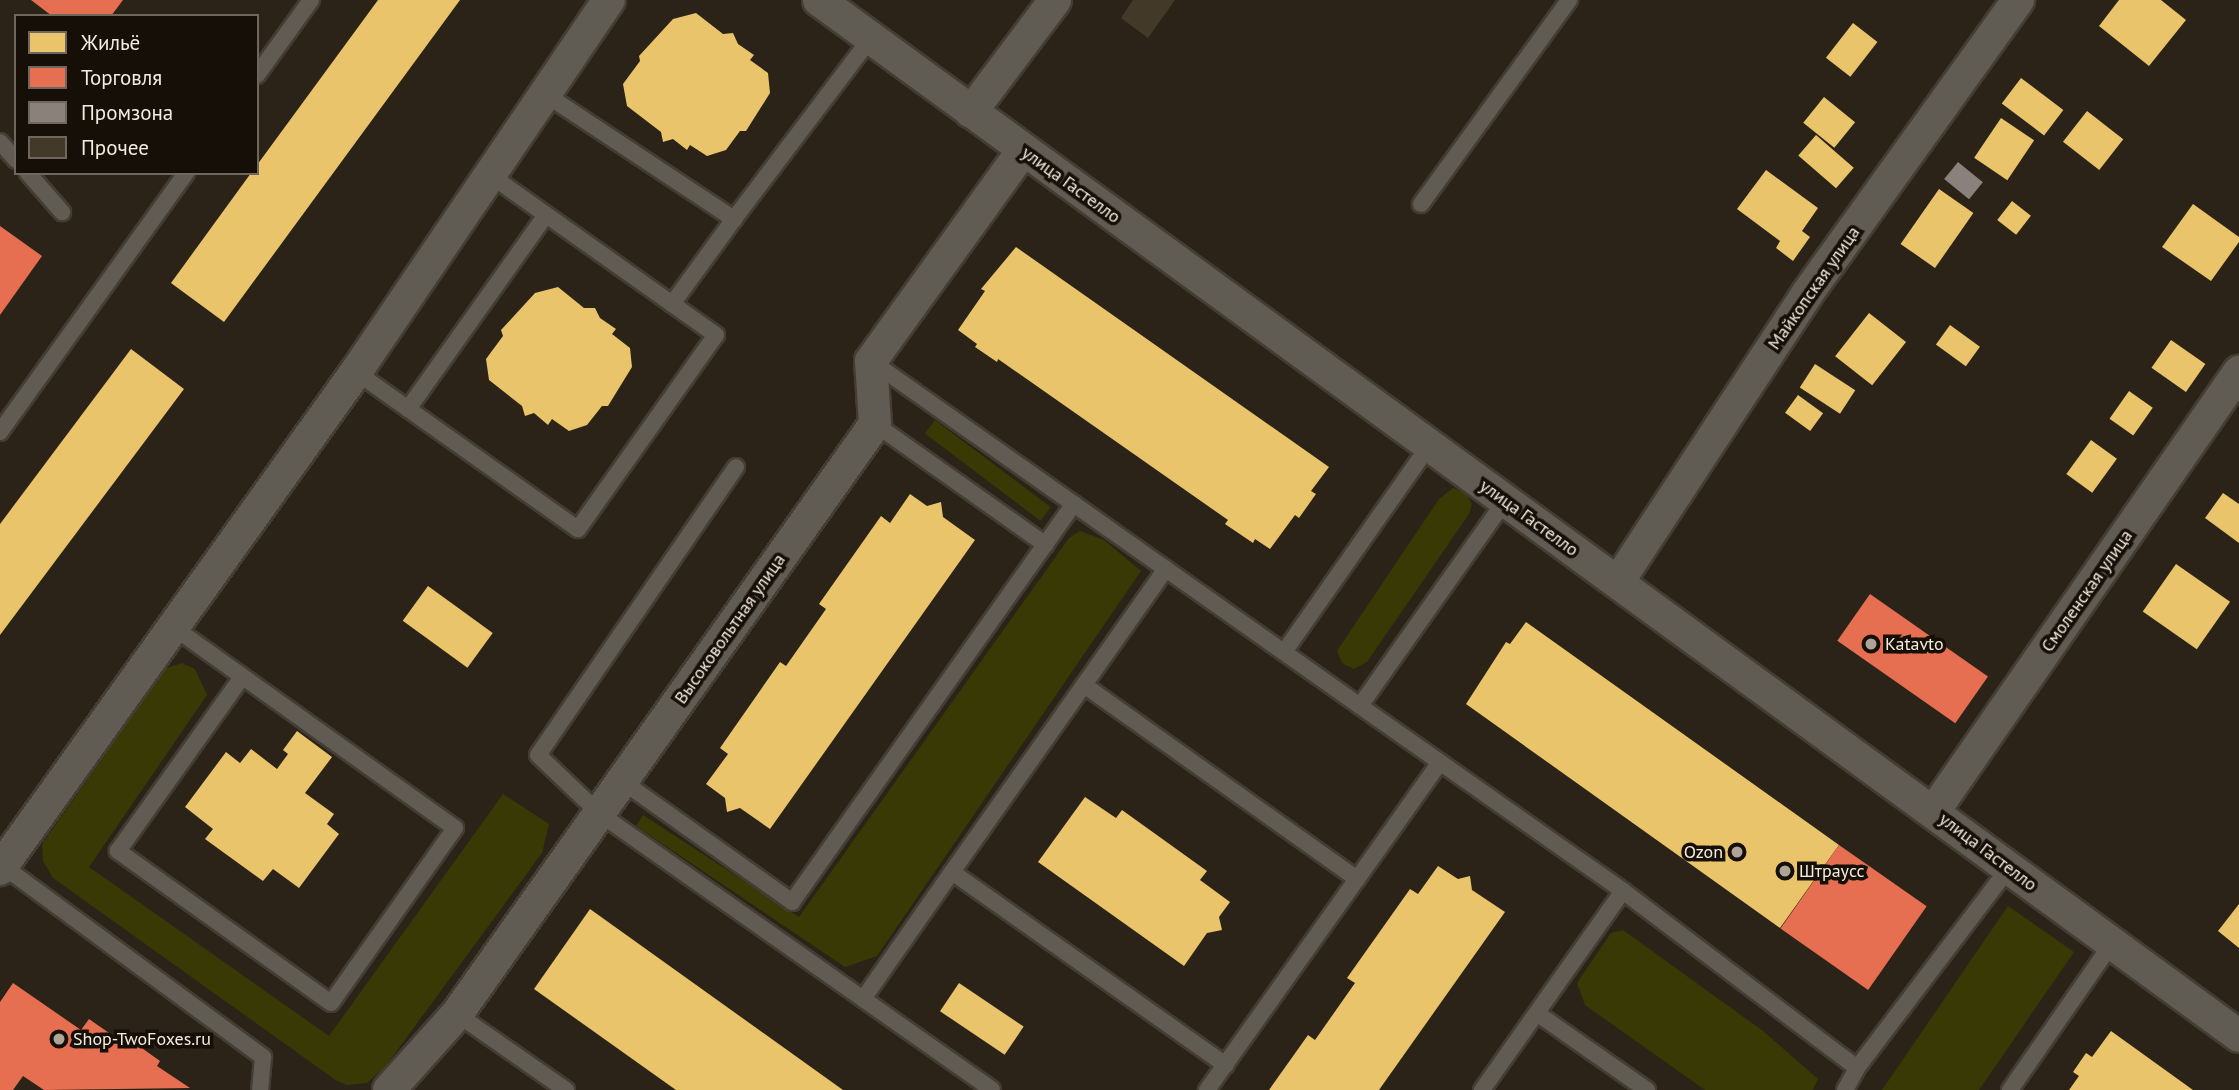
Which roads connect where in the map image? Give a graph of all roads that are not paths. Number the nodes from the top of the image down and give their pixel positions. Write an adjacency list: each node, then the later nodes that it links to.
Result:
1 (311, 0): 8 (lane)
2 (609, 0): 9 (street)
3 (819, 0): 7 (street, улица Гастелло)
4 (1055, 0): 10 (street)
5 (1569, 0): 17 (lane)
6 (2018, 0): 34 (street, Майкопская улица)
7 (871, 38): 10 (street, улица Гастелло); 20 (lane)
8 (259, 72)
9 (545, 93): 14 (street); 20 (lane)
10 (971, 112): 12 (street, улица Гастелло)
11 (0, 142): 13 (lane)
12 (1023, 150): 22 (street); 28 (street, улица Гастелло)
13 (14, 158)
14 (489, 174): 19 (lane); 23 (street)
15 (29, 175): 18 (lane)
16 (185, 175): 27 (lane)
17 (1421, 204)
18 (62, 212)
19 (546, 215): 21 (lane); 25 (lane)
20 (734, 219): 21 (lane)
21 (672, 304): 25 (lane)
22 (871, 361): 26 (street); 31 (lane)
23 (356, 372): 25 (lane); 35 (street)
24 (2239, 372): 42 (street, Смоленская улица)
25 (408, 409)
26 (875, 424): 32 (lane); 41 (street, Высоковольтная улица)
27 (0, 432)
28 (1429, 446): 30 (street, улица Гастелло); 36 (lane)
29 (736, 467): 43 (lane)
30 (1505, 501): 34 (street, улица Гастелло); 39 (lane)
31 (1074, 504): 32 (lane); 33 (lane)
32 (1046, 545): 41 (lane)
33 (1166, 569): 36 (lane); 38 (lane)
34 (1618, 582): 42 (street, улица Гастелло)
35 (173, 627): 37 (lane); 44 (street)
36 (1284, 652): 39 (lane)
37 (242, 677): 37 (lane)
38 (1084, 685): 46 (lane); 47 (lane)
39 (1360, 706): 40 (lane)
40 (1440, 762): 47 (lane); 48 (lane)
41 (622, 781): 43 (street, Высоковольтная улица)
42 (1934, 811): 45 (street, улица Гастелло)
43 (600, 814): 50 (lane); 51 (street, Высоковольтная улица)
44 (1, 867): 56 (lane)
45 (2008, 869): 49 (street, улица Гастелло); 55 (lane)
46 (952, 872): 50 (lane); 54 (lane)
47 (1357, 878): 54 (lane)
48 (1623, 891): 52 (lane); 55 (lane)
49 (2112, 943): 53 (street, улица Гастелло); 64 (lane)
50 (863, 999): 59 (lane)
51 (457, 1014): 57 (street, Высоковольтная улица); 58 (lane)
52 (1538, 1014): 61 (lane); 62 (lane)
53 (2239, 1036)
54 (1226, 1065): 60 (lane)
55 (1857, 1069): 63 (lane)
56 (260, 1090)
57 (389, 1090)
58 (566, 1090)
59 (992, 1090)
60 (1207, 1090)
61 (1482, 1090)
62 (1647, 1090)
63 (1845, 1090)
64 (2010, 1090)

